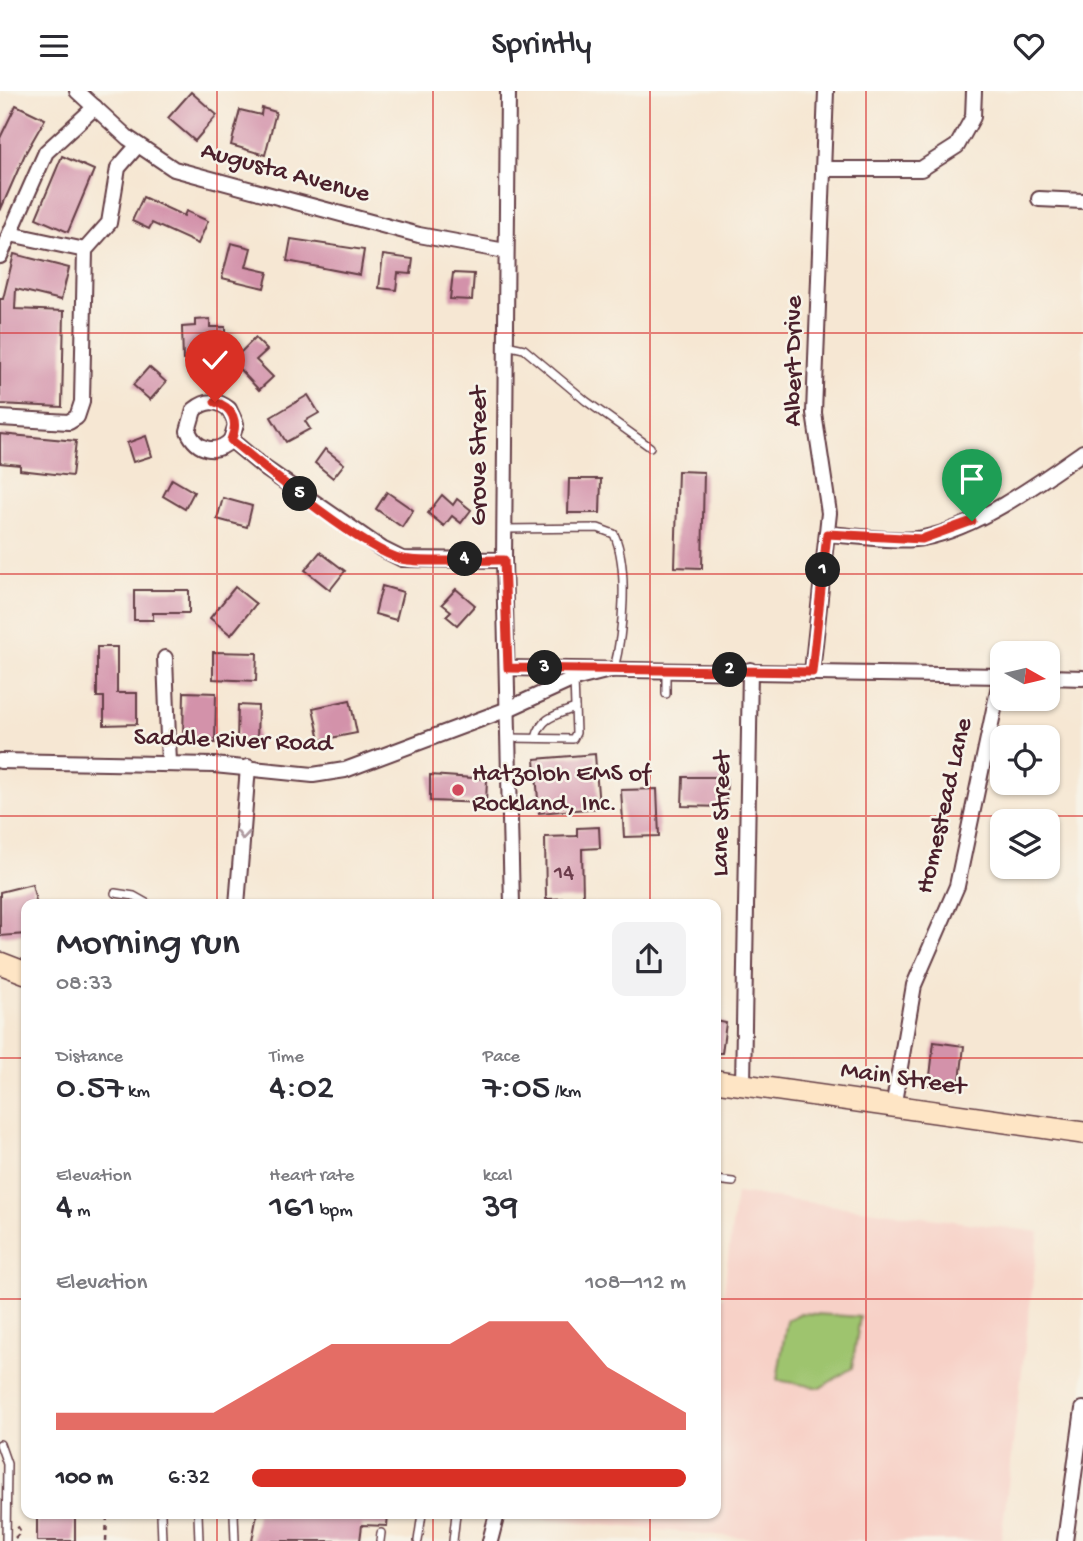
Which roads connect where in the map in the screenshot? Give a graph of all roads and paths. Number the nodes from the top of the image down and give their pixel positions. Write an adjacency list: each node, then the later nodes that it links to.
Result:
1 (77, 91): 5 (street, Augusta Avenue)
2 (508, 91): 12 (street, Grove Street)
3 (826, 91): 7 (street, Albert Drive)
4 (974, 91): 7 (street)
5 (95, 107): 6 (street, Augusta Avenue); 10 (street)
6 (138, 145): 11 (street); 12 (street, Augusta Avenue)
7 (825, 169): 20 (street, Albert Drive)
8 (1039, 199): 9 (street)
9 (1083, 201)
10 (10, 233): 11 (street); 13 (street)
11 (85, 250): 15 (street)
12 (505, 251): 14 (street, Grove Street)
13 (0, 256)
14 (505, 344): 17 (lane); 19 (street, Grove Street)
15 (0, 418)
16 (231, 440): 21 (street)
17 (650, 447)
18 (1083, 452): 20 (street)
19 (504, 529): 21 (street, Grove Street); 24 (lane)
20 (827, 534): 27 (street, Albert Drive)
21 (504, 560): 23 (street, Grove Street)
22 (165, 658): 39 (street)
23 (508, 668): 24 (street, Saddle River Road); 34 (street, Grove Street)
24 (614, 669): 25 (street, Saddle River Road); 31 (street, Saddle River Road)
25 (666, 669): 26 (street, Saddle River Road); 32 (lane)
26 (750, 670): 27 (street, Saddle River Road); 48 (street, Lane Street)
27 (812, 672): 28 (street, Saddle River Road)
28 (990, 676)
29 (1060, 677): 30 (street)
30 (1083, 678)
31 (574, 679): 33 (lane); 34 (street, Saddle River Road)
32 (666, 694)
33 (575, 708): 37 (lane); 37 (lane)
34 (508, 709): 36 (street, Grove Street); 40 (street, Saddle River Road)
35 (994, 711): 49 (street, Homestead Lane)
36 (510, 738): 37 (lane); 44 (street, Grove Street)
37 (536, 738)
38 (0, 761): 39 (street, Saddle River Road)
39 (169, 764): 40 (street, Saddle River Road)
40 (248, 767): 43 (street, one-way to 43)
41 (116, 893): 42 (lane)
42 (139, 899)
43 (237, 899)
44 (512, 899)
45 (0, 963): 46 (main road)
46 (21, 971)
47 (721, 1082): 48 (main road, Main Street)
48 (743, 1085): 49 (main road, Main Street)
49 (893, 1108): 50 (main road, Main Street)
50 (1083, 1133)
51 (721, 1181): 52 (lane)
52 (733, 1182)
53 (1083, 1409): 72 (street)
54 (0, 1444): 63 (lane)
55 (107, 1519): 65 (path)
56 (161, 1519): 66 (lane)
57 (198, 1519): 67 (lane)
58 (234, 1519): 68 (lane)
59 (421, 1519): 69 (lane)
60 (455, 1519): 70 (lane)
61 (497, 1519): 71 (street)
62 (0, 1541): 63 (lane)
63 (6, 1541): 64 (lane)
64 (12, 1541)
65 (106, 1541)
66 (162, 1541)
67 (199, 1541)
68 (235, 1541)
69 (418, 1541)
70 (453, 1541)
71 (495, 1541)
72 (1065, 1541)

